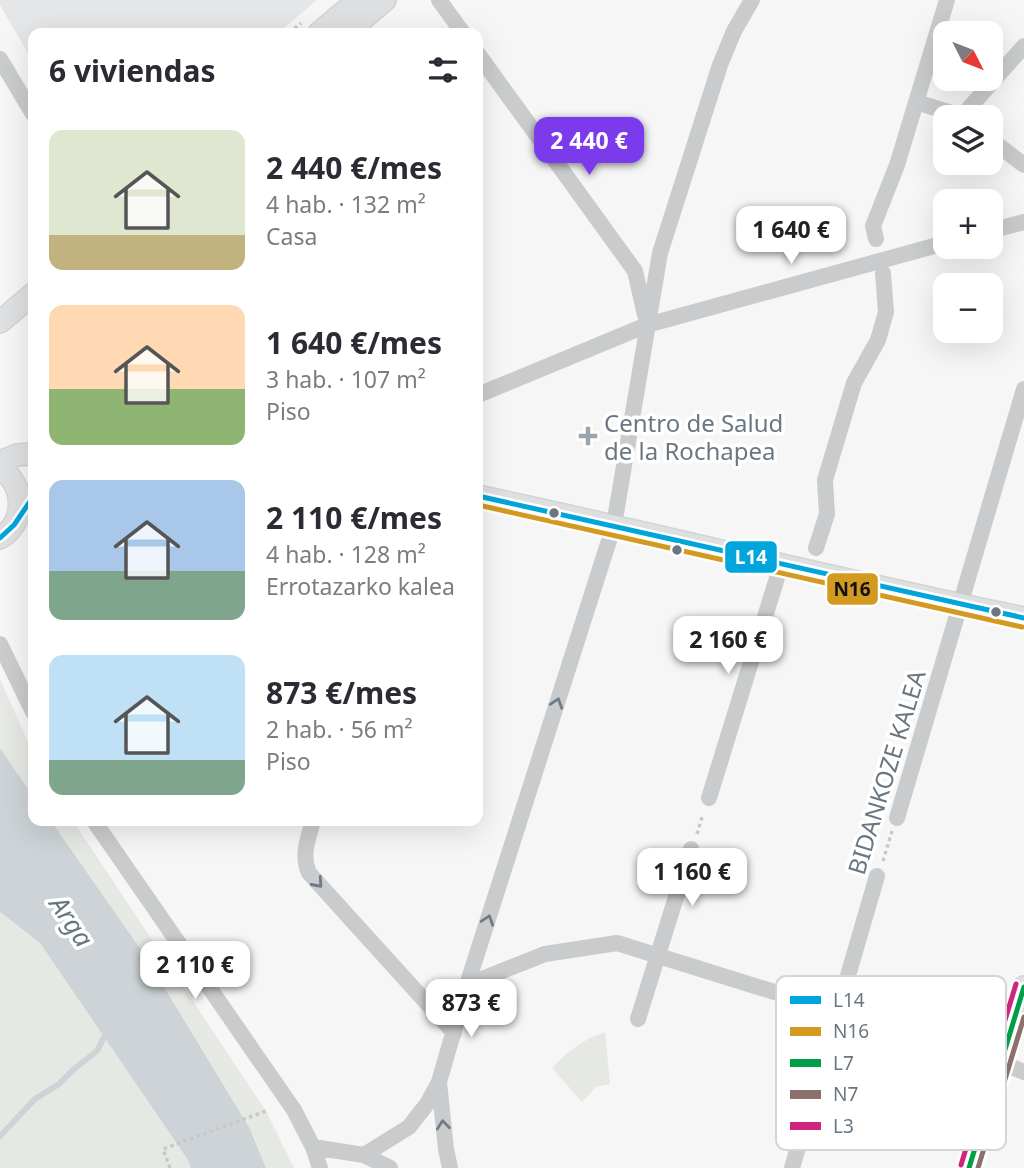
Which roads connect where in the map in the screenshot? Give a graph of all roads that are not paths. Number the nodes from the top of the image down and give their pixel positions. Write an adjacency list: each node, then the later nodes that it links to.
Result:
1 (358, 0): 6 (street)
2 (385, 0): 7 (street)
3 (439, 0): 8 (street)
4 (751, 0): 25 (street)
5 (947, 0): 12 (street)
6 (325, 28)
7 (352, 28)
8 (459, 28)
9 (1024, 46): 13 (street)
10 (0, 59): 14 (street)
11 (483, 61): 25 (street)
12 (916, 102): 15 (street); 20 (street)
13 (973, 105)
14 (28, 106)
15 (933, 107)
16 (1003, 148): 17 (street)
17 (1024, 165)
18 (1024, 222): 19 (street)
19 (1003, 228)
20 (876, 239)
21 (933, 246): 25 (street)
22 (883, 273): 36 (street)
23 (28, 298): 24 (street)
24 (0, 322)
25 (647, 325): 27 (street); 34 (street)
26 (1024, 389): 38 (street, BIDANKOZE KALEA)
27 (483, 393)
28 (28, 454): 29 (street)
29 (0, 462)
30 (0, 468): 33 (street)
31 (483, 497): 34 (street)
32 (28, 503): 33 (street)
33 (19, 514): 35 (street)
34 (614, 525): 37 (street); 50 (street, one-way to 34)
35 (2, 540)
36 (816, 548)
37 (782, 565): 38 (street); 42 (street)
38 (961, 605): 39 (street); 43 (street, BIDANKOZE KALEA)
39 (1024, 618)
40 (0, 644): 41 (street)
41 (28, 702)
42 (709, 798)
43 (897, 818)
44 (97, 826): 59 (street)
45 (312, 826): 54 (street, one-way to 54)
46 (691, 849): 48 (street)
47 (877, 876): 49 (street, BIDANKOZE KALEA)
48 (657, 956): 50 (street); 52 (street); 53 (street)
49 (848, 976)
50 (467, 985): 54 (street)
51 (1024, 987): 55 (street)
52 (776, 993)
53 (638, 1019)
54 (454, 1033): 58 (street)
55 (1006, 1049)
56 (1006, 1065): 57 (street)
57 (1024, 1072)
58 (439, 1082): 62 (street); 65 (street, one-way to 58)
59 (313, 1147): 62 (street); 63 (street)
60 (797, 1150): 66 (street, BIDANKOZE KALEA)
61 (975, 1150): 67 (street)
62 (364, 1155): 64 (street)
63 (320, 1168)
64 (390, 1168)
65 (450, 1168)
66 (792, 1168)
67 (969, 1168)

